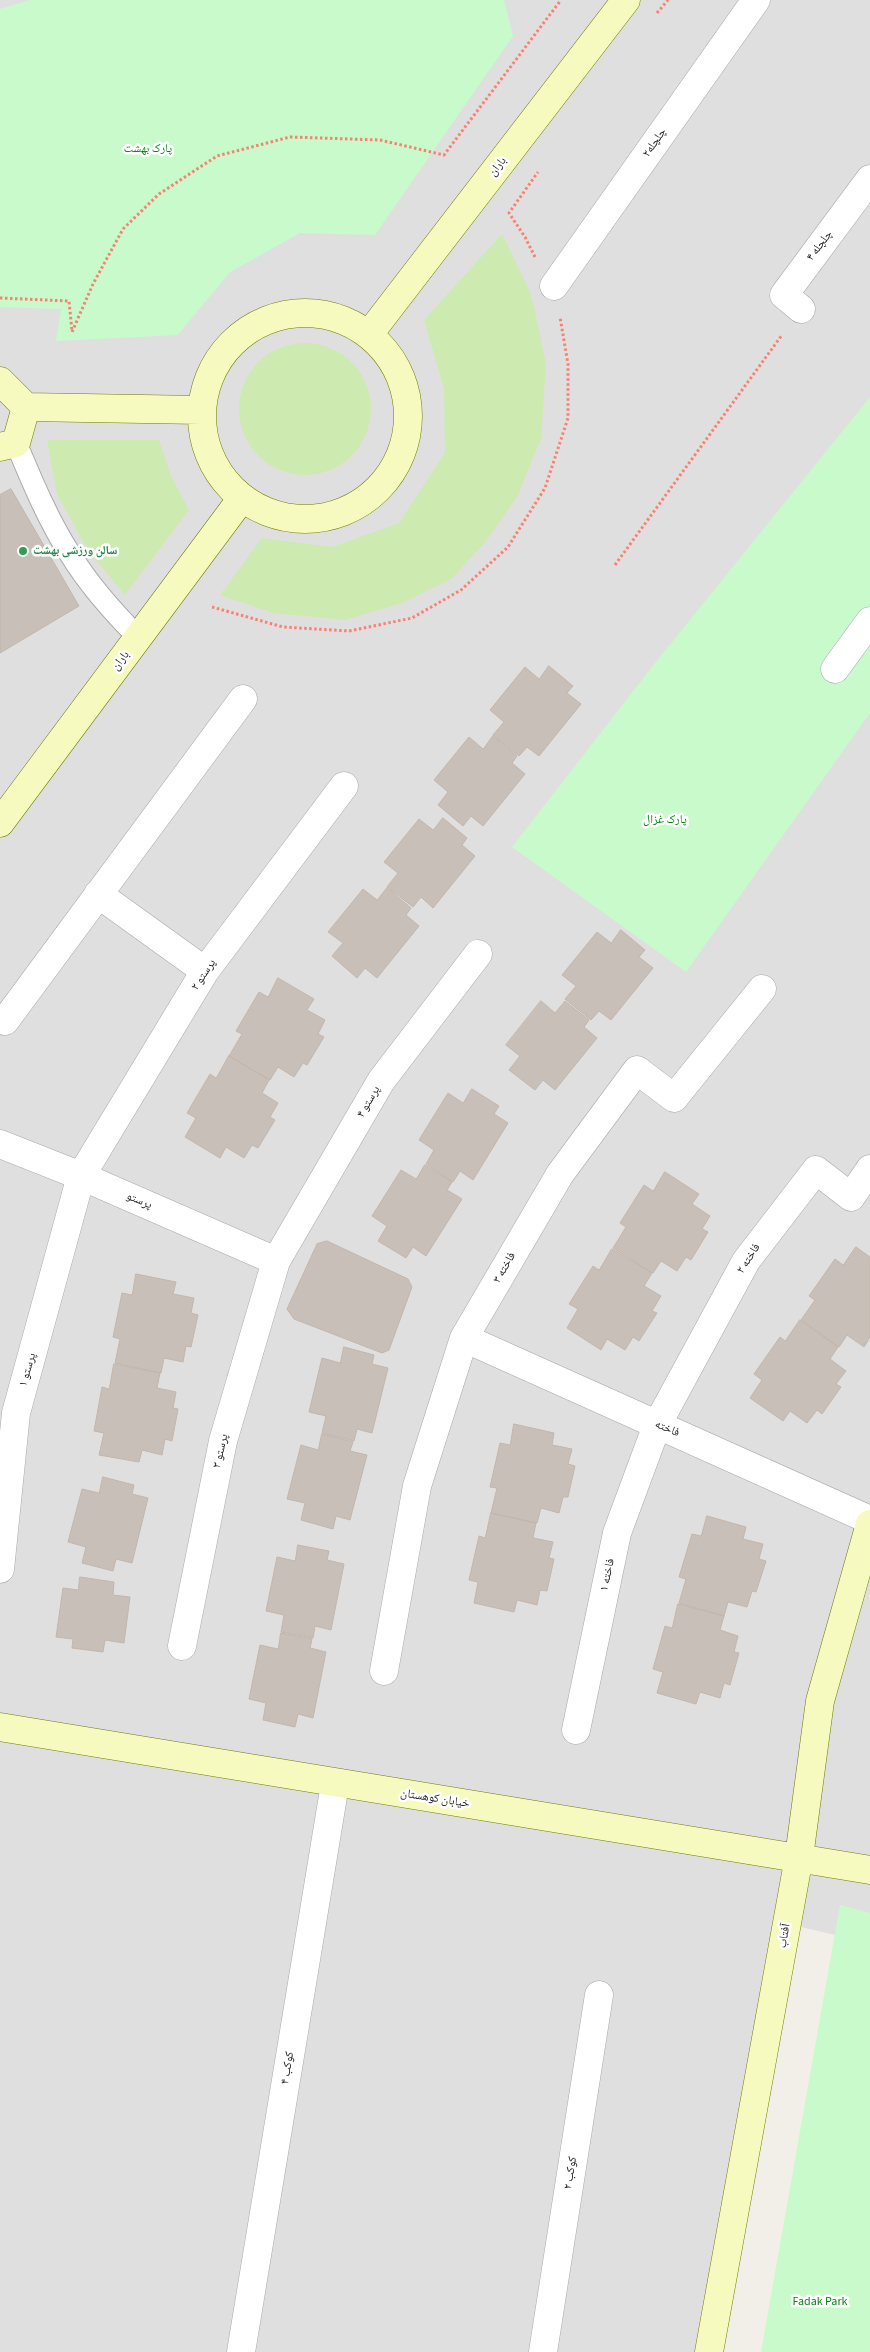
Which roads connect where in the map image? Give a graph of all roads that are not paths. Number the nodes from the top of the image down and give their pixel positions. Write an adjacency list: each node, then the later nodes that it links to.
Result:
1 (626, 0): 6 (street, باران)
2 (756, 0): 4 (street, چلچله۲)
3 (870, 179): 5 (street, چلچله ۴)
4 (554, 286)
5 (801, 309)
6 (370, 333): 9 (street); 11 (street)
7 (0, 381): 8 (street)
8 (26, 407): 9 (street); 10 (street)
9 (201, 410): 11 (street)
10 (8, 445): 13 (lane)
11 (242, 498): 13 (street, باران)
12 (870, 621): 14 (street)
13 (138, 637): 17 (street, باران)
14 (834, 669)
15 (243, 699): 18 (street)
16 (344, 786): 20 (street, پرستو ۲)
17 (0, 823)
18 (98, 894): 20 (street); 22 (street)
19 (478, 954): 26 (street, پرستو ۴)
20 (205, 971): 25 (street, پرستو ۲)
21 (762, 989): 27 (street, فاخته ۳)
22 (4, 1021)
23 (0, 1144): 25 (street, پرستو)
24 (870, 1169): 29 (street, فاخته ۲)
25 (81, 1176): 26 (street, پرستو); 28 (street, پرستو ۱)
26 (276, 1261): 32 (street, پرستو ۳)
27 (464, 1338): 29 (street, فاخته); 33 (street, فاخته ۳)
28 (8, 1412): 31 (street, پرستو ۱)
29 (658, 1425): 30 (street, فاخته); 35 (street, فاخته ۱)
30 (870, 1522): 37 (street, آفتاب)
31 (0, 1568)
32 (182, 1646)
33 (384, 1671)
34 (0, 1727): 36 (street, خیابان کوهستان)
35 (576, 1730)
36 (335, 1784): 37 (street, خیابان کوهستان); 40 (street, کوکب ۴)
37 (799, 1857): 38 (street, خیابان کوهستان); 42 (street, آفتاب)
38 (870, 1870)
39 (599, 1995): 41 (street, کوکب ۲)
40 (241, 2352)
41 (543, 2352)
42 (709, 2352)

